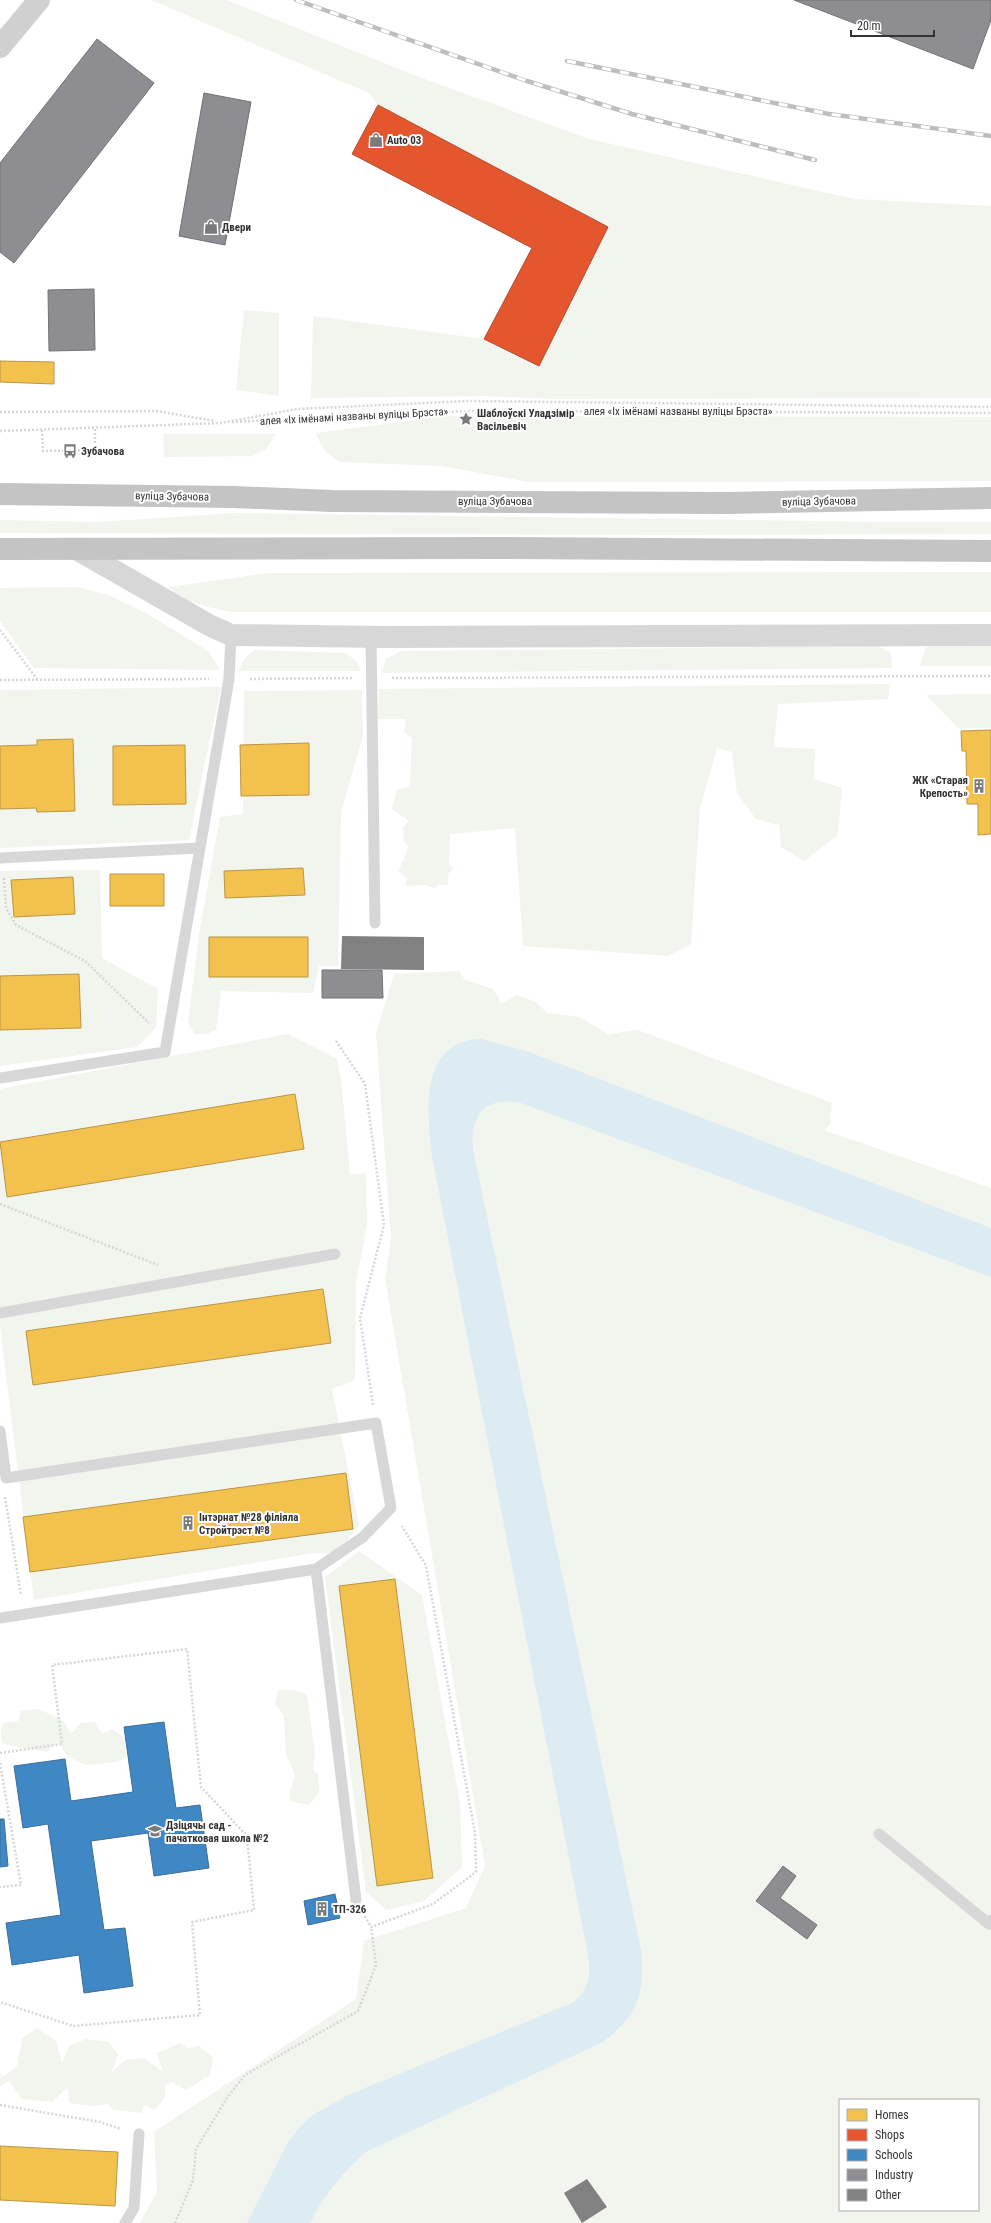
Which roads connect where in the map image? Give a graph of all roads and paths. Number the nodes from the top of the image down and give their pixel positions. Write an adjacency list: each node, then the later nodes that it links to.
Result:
1 (39, 0): 2 (main road)
2 (0, 47)
3 (991, 407): 6 (path)
4 (0, 412): 6 (path)
5 (991, 413): 6 (path, алея «Іх імёнамі названы вуліцы Брэста»)
6 (221, 422): 7 (path)
7 (95, 428): 8 (path); 8 (path)
8 (42, 430): 9 (path)
9 (0, 431)
10 (0, 494): 11 (highway, вуліца Зубачова)
11 (991, 498)
12 (0, 549): 13 (highway)
13 (78, 550): 14 (highway); 17 (street)
14 (991, 551)
15 (0, 630): 23 (path)
16 (991, 634): 18 (street)
17 (231, 635): 18 (street); 21 (lane)
18 (371, 637): 20 (lane)
19 (991, 676): 20 (path)
20 (371, 678): 21 (path); 26 (lane)
21 (229, 679): 23 (path); 24 (lane)
22 (0, 680): 23 (path)
23 (37, 680)
24 (200, 848): 25 (lane); 27 (lane)
25 (1, 858): 27 (path)
26 (375, 923)
27 (168, 1036): 29 (lane)
28 (336, 1041): 34 (path)
29 (0, 1078)
30 (0, 1204): 32 (path)
31 (335, 1254): 33 (lane)
32 (160, 1265)
33 (0, 1313)
34 (376, 1423): 35 (lane); 37 (lane)
35 (0, 1431)
36 (4, 1491): 39 (path)
37 (390, 1508): 38 (lane); 47 (path)
38 (316, 1569): 39 (lane); 45 (lane)
39 (24, 1615): 40 (lane)
40 (0, 1618)
41 (0, 1753): 48 (path)
42 (0, 1763): 44 (path)
43 (879, 1834): 46 (lane)
44 (0, 1887)
45 (356, 1900): 47 (path)
46 (991, 1920)
47 (371, 1926): 52 (path)
48 (0, 2002)
49 (0, 2105): 50 (path)
50 (139, 2134): 51 (lane)
51 (125, 2223)
52 (175, 2223)

